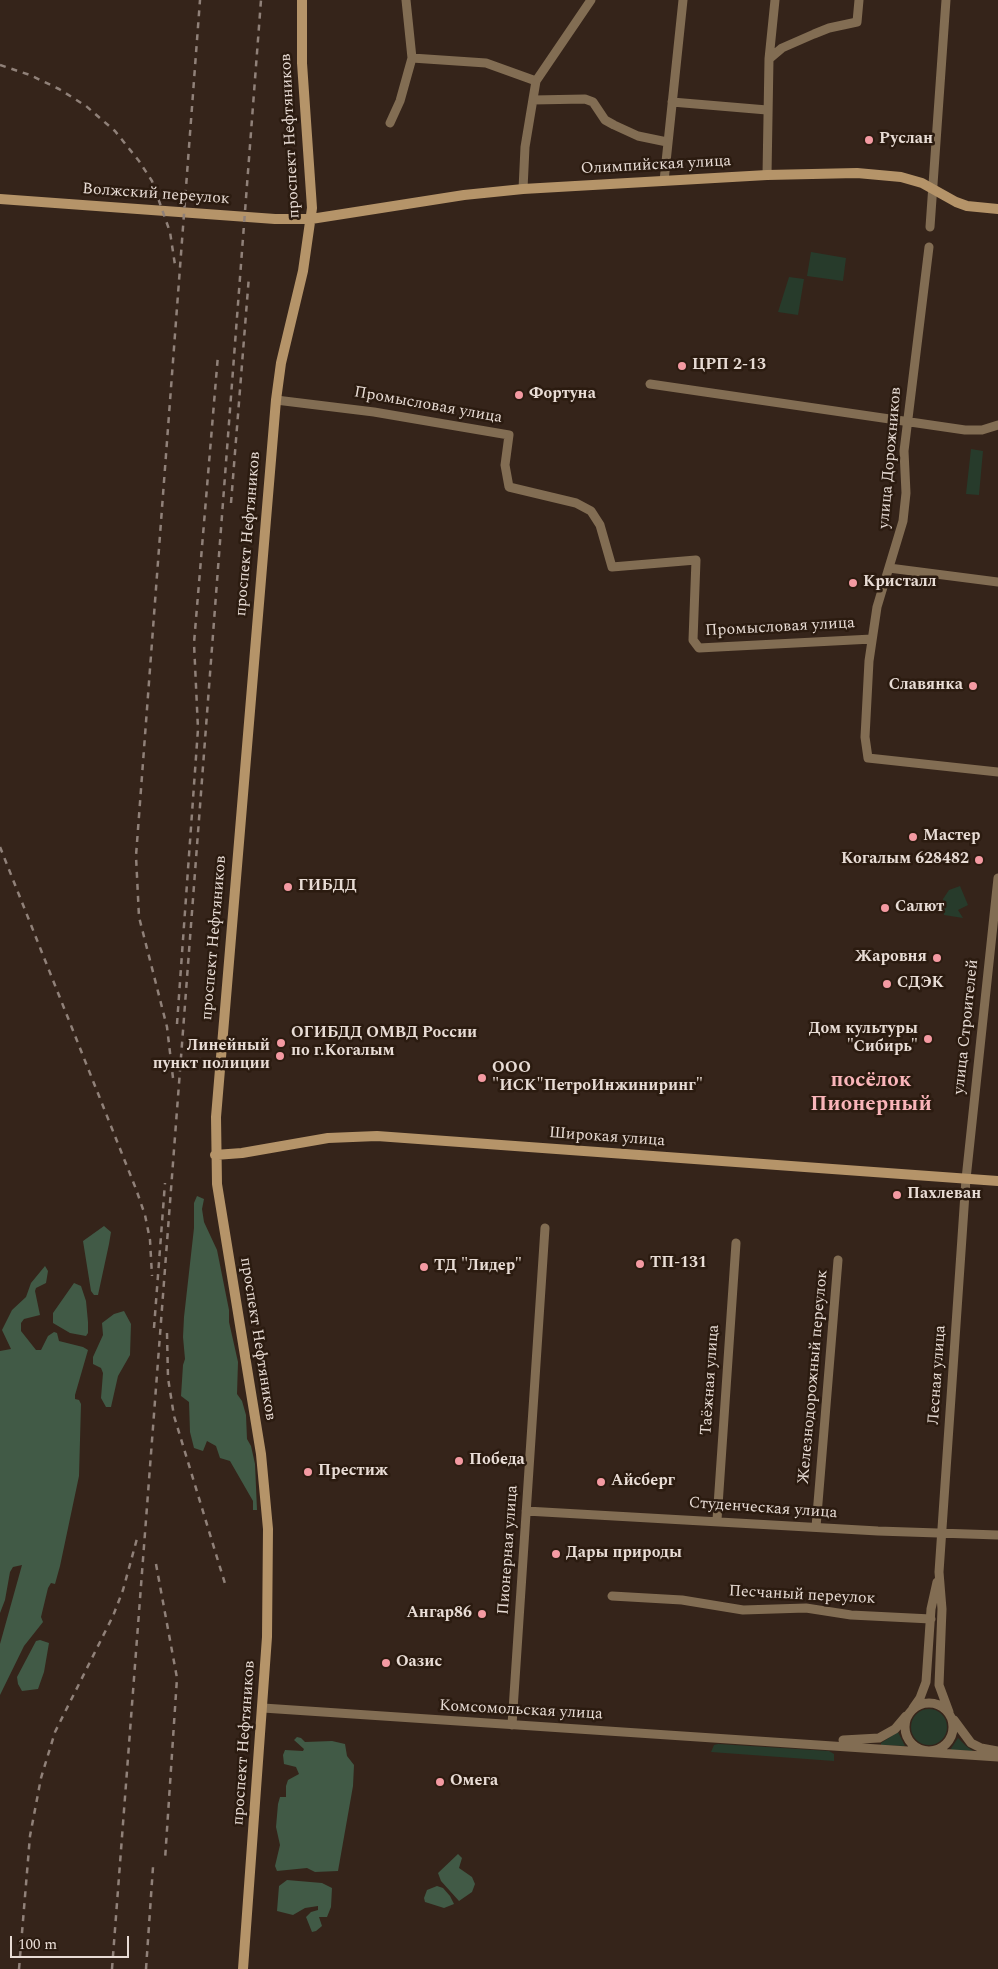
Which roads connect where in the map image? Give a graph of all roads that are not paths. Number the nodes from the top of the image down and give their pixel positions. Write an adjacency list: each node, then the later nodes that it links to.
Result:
1 (302, 0): 22 (main road, проспект Нефтяников)
2 (406, 0): 8 (street)
3 (591, 0): 10 (street)
4 (683, 0): 12 (street)
5 (775, 0): 9 (street)
6 (859, 0): 9 (street)
7 (946, 0): 19 (street)
8 (412, 58): 10 (street); 14 (street)
9 (769, 59): 13 (street)
10 (536, 81): 11 (street)
11 (532, 100): 15 (street); 18 (street)
12 (672, 102): 13 (street); 15 (street)
13 (767, 110): 16 (street)
14 (390, 123)
15 (667, 142): 17 (street)
16 (767, 175): 17 (main road, Олимпийская улица); 19 (main road, Олимпийская улица)
17 (664, 181): 18 (main road, Олимпийская улица)
18 (523, 190): 22 (main road, Олимпийская улица)
19 (933, 190): 21 (main road, Олимпийская улица); 23 (street)
20 (0, 199): 22 (main road, Волжский переулок)
21 (998, 209)
22 (311, 219): 26 (main road, проспект Нефтяников)
23 (930, 227)
24 (929, 247): 27 (street, улица Дорожников)
25 (650, 384): 27 (street)
26 (276, 400): 31 (street, Промысловая улица); 34 (main road, проспект Нефтяников)
27 (908, 422): 28 (street); 29 (street, улица Дорожников)
28 (998, 425)
29 (889, 568): 30 (street); 31 (street, улица Дорожников)
30 (998, 582)
31 (872, 639): 32 (street, улица Дорожников)
32 (998, 772)
33 (998, 878): 35 (street, улица Строителей)
34 (215, 1156): 35 (main road, Широкая улица); 48 (main road, проспект Нефтяников)
35 (966, 1179): 36 (main road, Широкая улица); 43 (street, Лесная улица)
36 (998, 1181)
37 (545, 1228): 40 (street, Пионерная улица)
38 (736, 1243): 41 (street, Таёжная улица)
39 (838, 1260): 42 (street, Железнодорожный переулок)
40 (526, 1511): 41 (street, Студенческая улица); 51 (street, Пионерная улица)
41 (717, 1520): 42 (street, Студенческая улица)
42 (816, 1527): 43 (street, Студенческая улица)
43 (942, 1532): 44 (street, Студенческая улица); 45 (street, Лесная улица)
44 (998, 1535)
45 (939, 1572): 47 (street, Лесная улица); 50 (street, Лесная улица)
46 (612, 1596): 47 (street, Песчаный переулок)
47 (930, 1619): 49 (street, Лесная улица)
48 (263, 1708): 51 (street, Комсомольская улица); 56 (main road, проспект Нефтяников)
49 (910, 1712): 50 (street); 52 (street, Комсомольская улица); 53 (street)
50 (950, 1714): 53 (street); 54 (street)
51 (512, 1725): 52 (street, Комсомольская улица)
52 (778, 1742): 53 (street, Комсомольская улица)
53 (928, 1751): 55 (street, Комсомольская улица)
54 (998, 1751)
55 (998, 1757)
56 (243, 1969)

